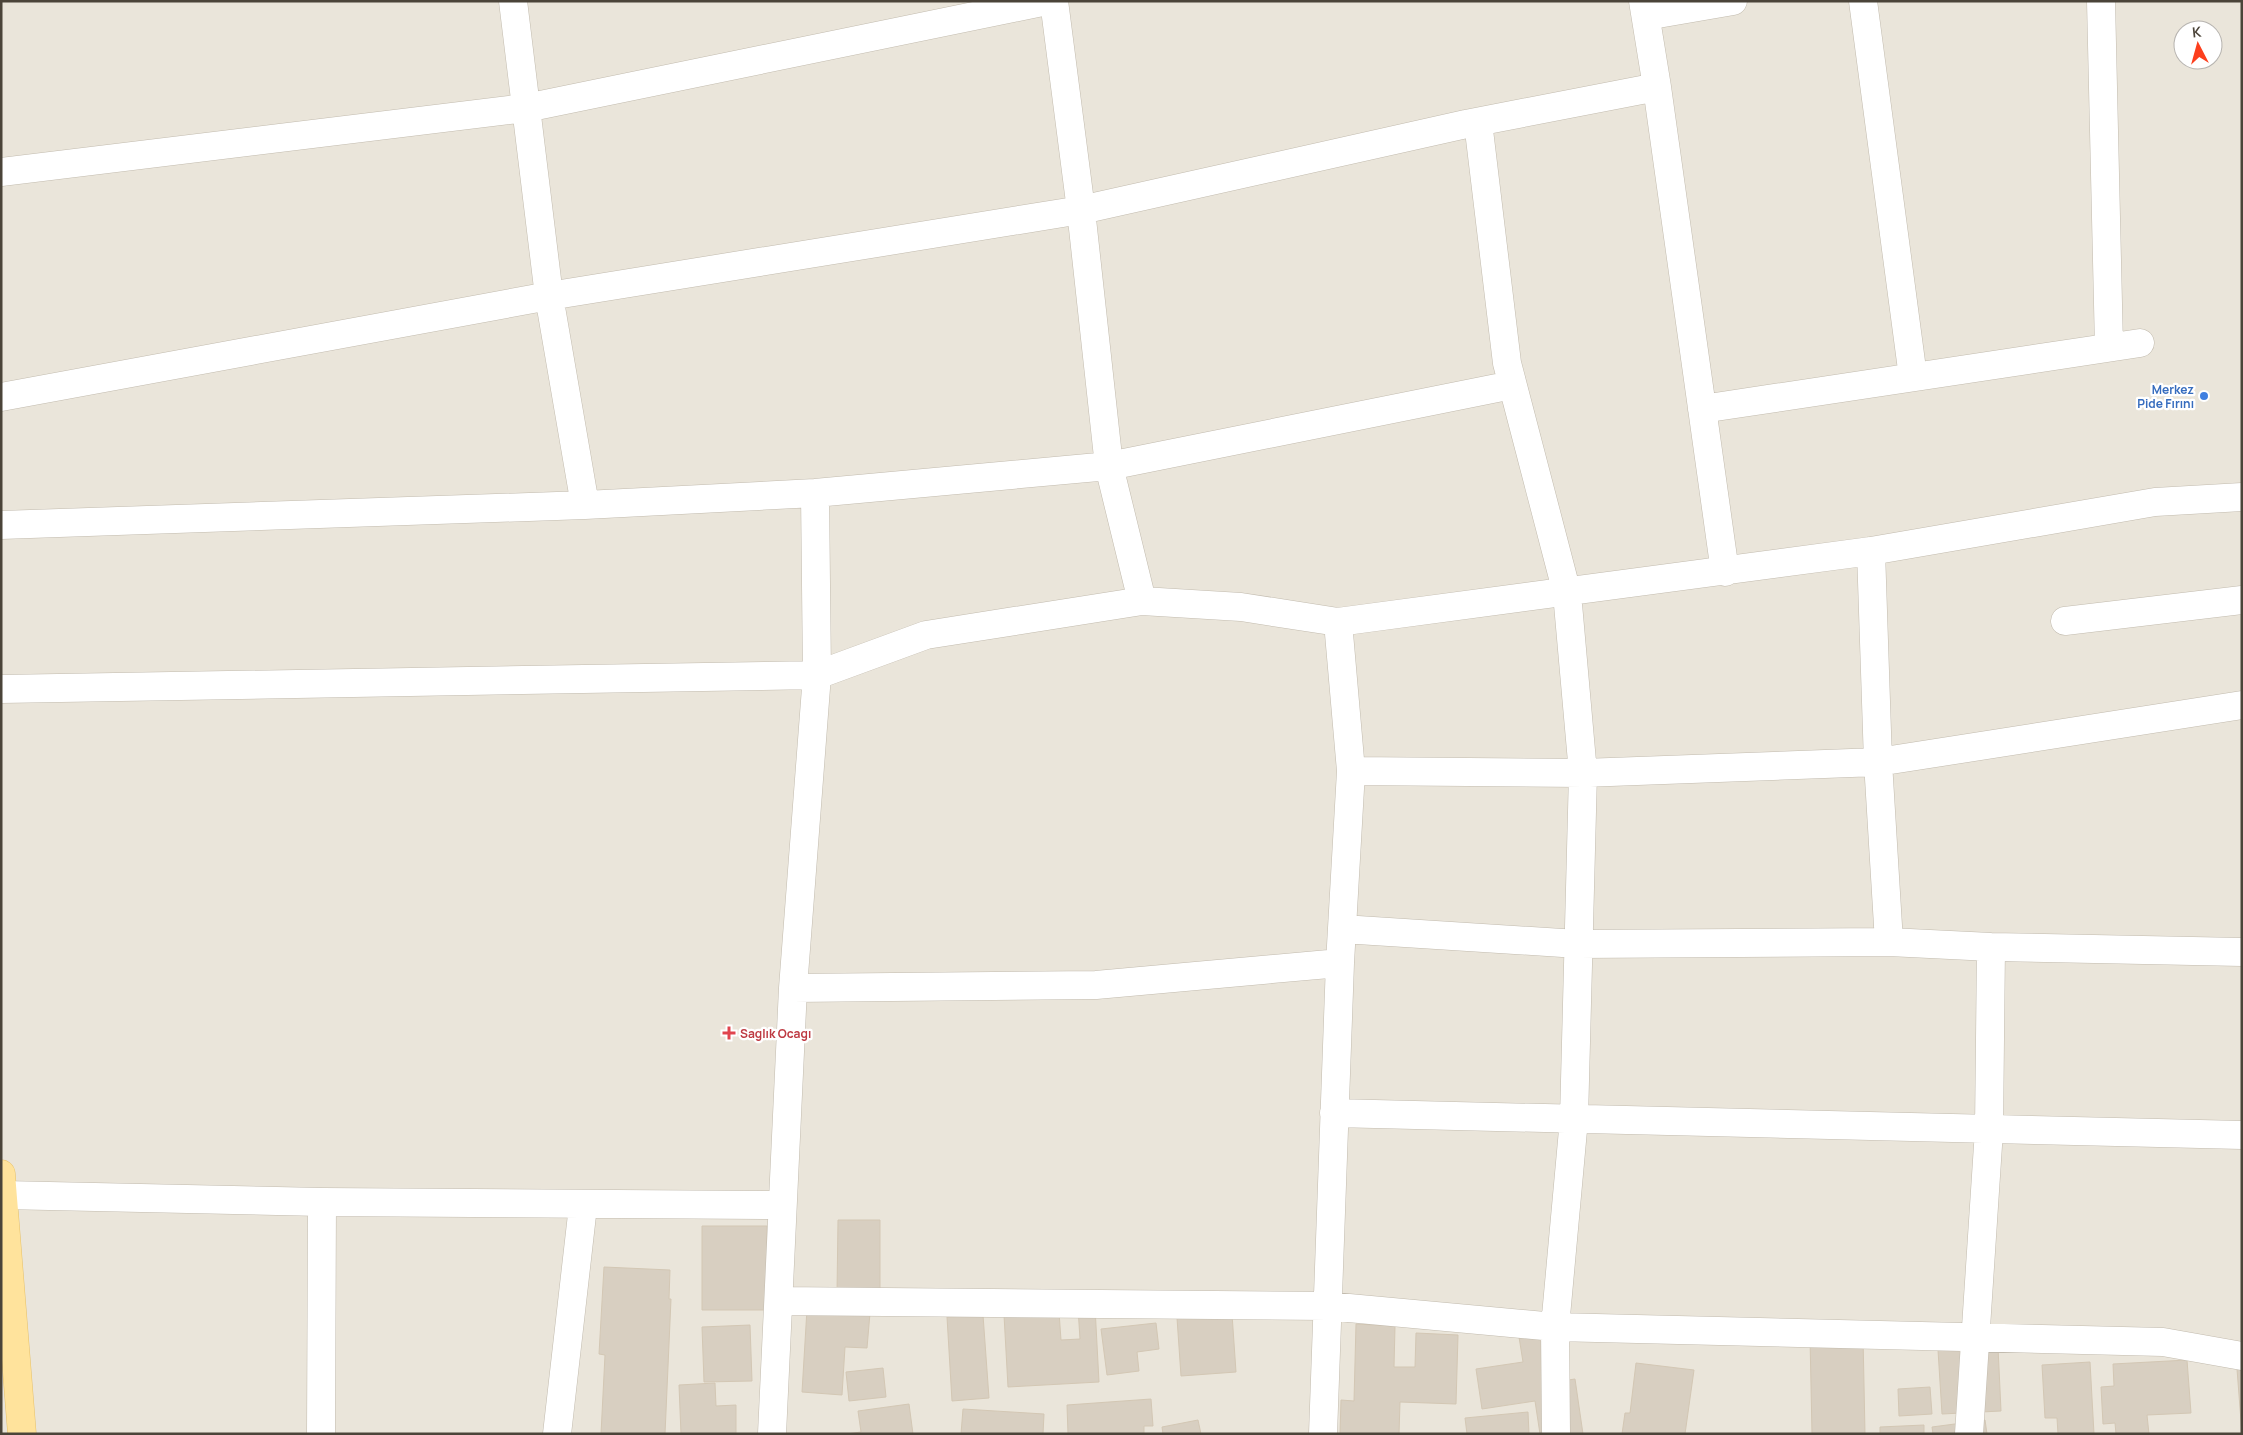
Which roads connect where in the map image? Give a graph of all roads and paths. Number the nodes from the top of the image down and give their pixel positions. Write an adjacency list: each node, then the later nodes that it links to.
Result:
1 (513, 1): 9 (street)
2 (1047, 1): 9 (street)
3 (1054, 1): 12 (street)
4 (1733, 1): 7 (street)
5 (1864, 1): 16 (street)
6 (2100, 1): 15 (street)
7 (1644, 9): 8 (street)
8 (1657, 87): 10 (street); 19 (street)
9 (526, 108): 11 (street); 13 (street)
10 (1478, 122): 12 (street); 17 (street)
11 (1, 172)
12 (1080, 210): 13 (street); 20 (street)
13 (549, 296): 18 (street); 23 (street)
14 (2140, 343): 15 (street)
15 (2109, 347): 16 (street)
16 (1914, 377): 19 (street)
17 (1512, 385): 20 (street); 27 (street)
18 (1, 397)
19 (1702, 409): 26 (street)
20 (1109, 466): 21 (street); 29 (street)
21 (814, 493): 23 (street); 32 (street)
22 (2242, 497): 25 (street)
23 (585, 505): 24 (street)
24 (1, 525)
25 (1870, 551): 26 (street); 35 (street)
26 (1724, 572): 27 (street)
27 (1568, 593): 31 (street); 37 (street)
28 (2242, 600): 30 (street)
29 (1142, 601): 31 (street); 32 (street)
30 (2065, 621)
31 (1338, 622): 36 (street)
32 (817, 675): 33 (street); 44 (street)
33 (1, 688)
34 (2242, 705): 35 (street)
35 (1878, 762): 37 (street); 39 (street)
36 (1350, 771): 37 (street); 38 (street)
37 (1583, 773): 40 (street)
38 (1342, 928): 40 (street); 43 (street)
39 (1889, 942): 40 (street); 41 (street)
40 (1578, 944): 46 (street)
41 (1991, 947): 42 (street); 47 (street)
42 (2242, 952)
43 (1340, 964): 44 (street); 45 (street)
44 (793, 988): 51 (street)
45 (1334, 1113): 46 (street); 55 (street)
46 (1574, 1119): 47 (street); 56 (street)
47 (1989, 1130): 48 (street); 57 (street)
48 (2242, 1135)
49 (2, 1184): 50 (street); 53 (main road)
50 (322, 1202): 52 (street); 60 (street)
51 (781, 1205): 52 (street); 54 (street)
52 (582, 1206): 61 (street)
53 (6, 1283): 59 (main road)
54 (779, 1301): 55 (street); 62 (street)
55 (1327, 1306): 56 (street); 63 (street)
56 (1556, 1327): 57 (street); 64 (street)
57 (1975, 1336): 58 (street); 65 (street)
58 (2242, 1356)
59 (22, 1434)
60 (321, 1434)
61 (557, 1434)
62 (772, 1434)
63 (1323, 1434)
64 (1556, 1434)
65 (1969, 1434)

